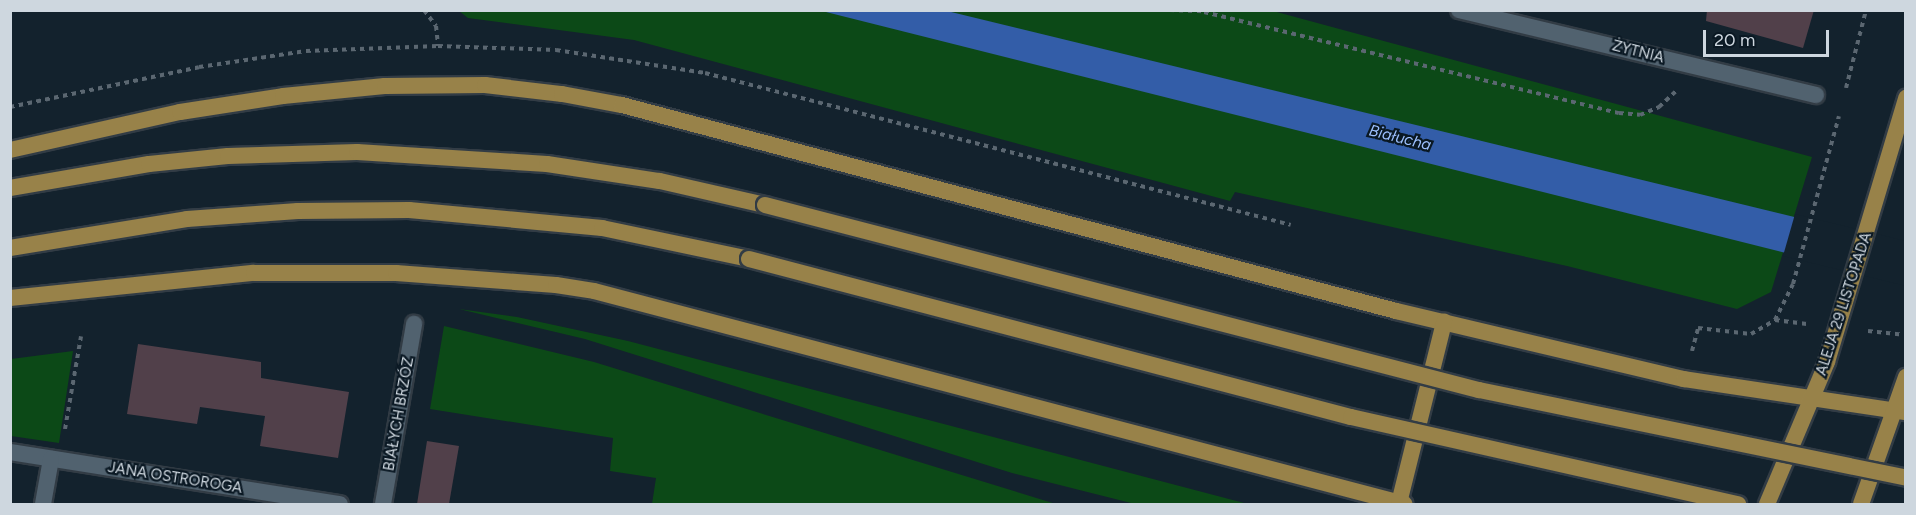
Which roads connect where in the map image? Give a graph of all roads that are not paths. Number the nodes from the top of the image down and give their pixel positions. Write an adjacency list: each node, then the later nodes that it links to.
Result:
1 (1459, 10): 2 (street, ŻYTNIA)
2 (1816, 95)
3 (1905, 98): 11 (main road, ALEJA 29 LISTOPADA)
4 (10, 150): 8 (main road)
5 (10, 188): 15 (main road, bridge)
6 (10, 248): 20 (main road, bridge)
7 (10, 297): 19 (main road)
8 (1444, 322): 11 (main road); 19 (main road)
9 (414, 324): 18 (street, BIAŁYCH BRZÓZ)
10 (1905, 376): 12 (main road)
11 (1814, 399): 12 (main road); 21 (main road, ALEJA 29 LISTOPADA)
12 (1900, 411): 22 (main road)
13 (10, 452): 14 (street, JANA OSTROROGA)
14 (55, 459): 16 (street); 17 (street, JANA OSTROROGA)
15 (1905, 478)
16 (43, 504)
17 (340, 504)
18 (383, 504)
19 (1402, 504)
20 (1738, 504)
21 (1767, 504)
22 (1861, 504)

